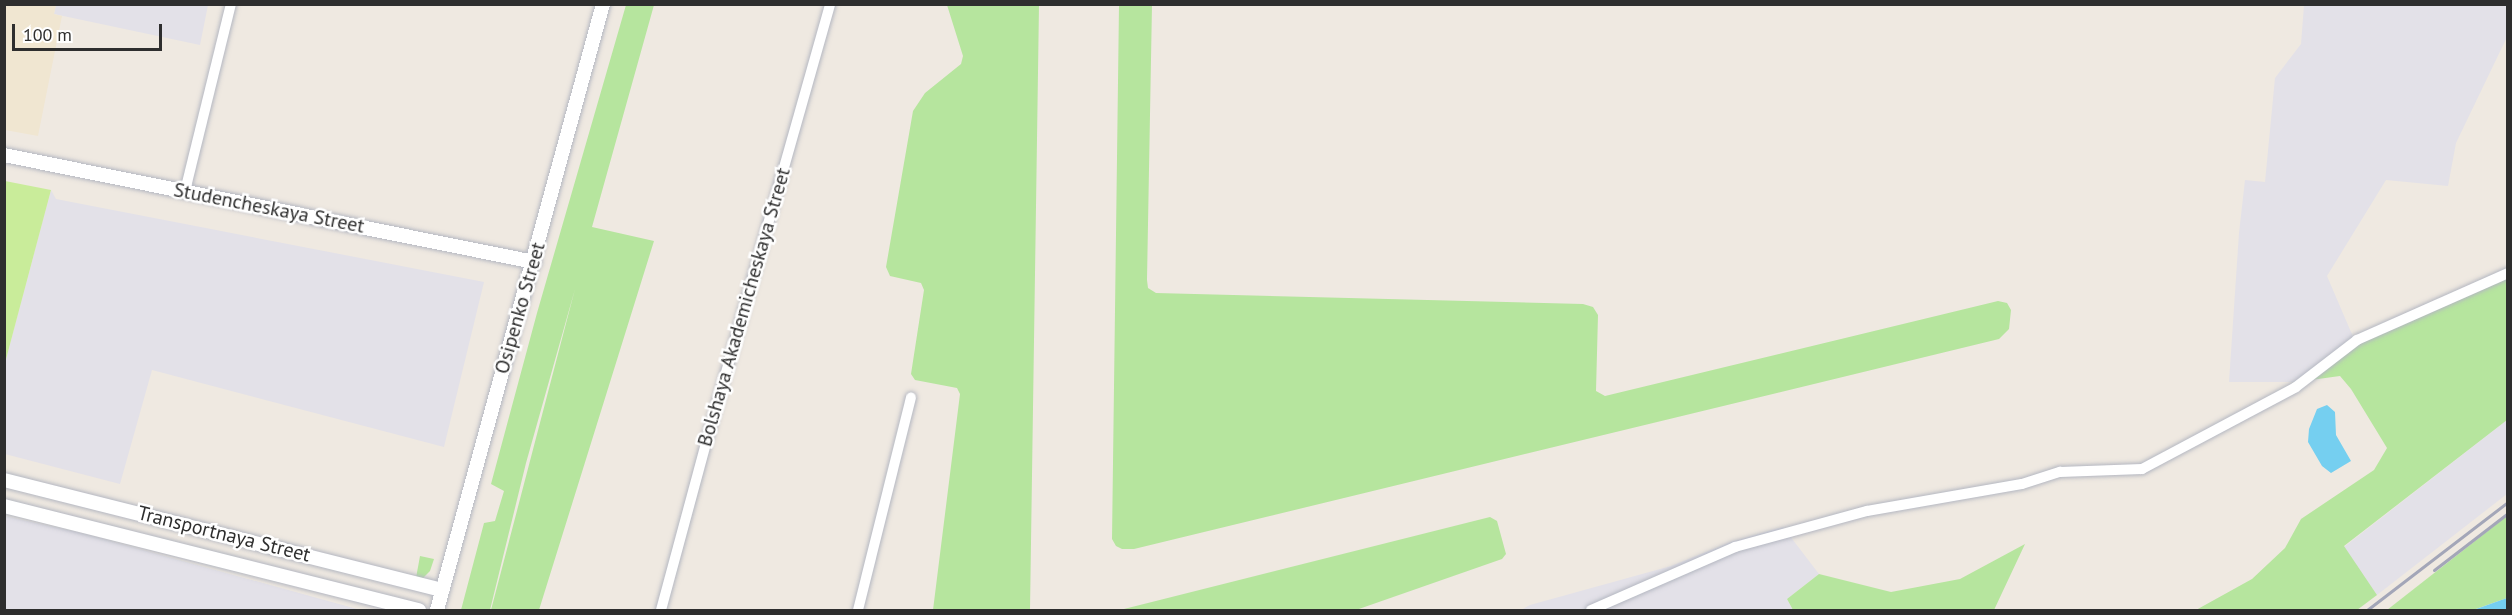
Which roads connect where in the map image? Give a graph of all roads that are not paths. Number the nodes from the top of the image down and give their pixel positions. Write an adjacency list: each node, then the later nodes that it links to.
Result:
1 (231, 4): 5 (street)
2 (603, 4): 6 (street, Osipenko Street)
3 (830, 4): 14 (street, Bolshaya Akademicheskaya Street)
4 (4, 155): 5 (street, Studencheskaya Street)
5 (185, 191): 6 (street, Studencheskaya Street)
6 (534, 262): 11 (street, Osipenko Street)
7 (2508, 273): 16 (street)
8 (911, 398): 15 (street)
9 (4, 480): 11 (street, Transportnaya Street)
10 (4, 506): 12 (street, Transportnaya Street)
11 (442, 590): 13 (street, Osipenko Street)
12 (419, 610)
13 (437, 610)
14 (661, 610)
15 (858, 610)
16 (1591, 610)

